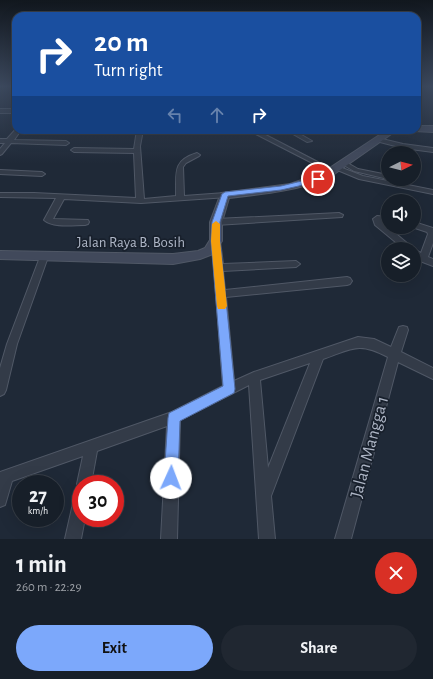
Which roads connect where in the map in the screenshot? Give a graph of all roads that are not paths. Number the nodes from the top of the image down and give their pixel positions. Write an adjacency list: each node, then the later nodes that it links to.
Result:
1 (421, 129): 2 (main road)
2 (433, 129)
3 (15, 134): 8 (street)
4 (139, 134): 14 (street)
5 (261, 134): 18 (street)
6 (296, 134): 11 (street)
7 (387, 134): 9 (main road)
8 (11, 140): 10 (street); 12 (street); 16 (street)
9 (378, 140): 15 (street); 18 (main road)
10 (0, 141)
11 (309, 141)
12 (66, 143)
13 (74, 150): 14 (street)
14 (137, 150): 29 (street)
15 (433, 150)
16 (0, 153)
17 (197, 155): 28 (street)
18 (338, 167): 21 (street); 24 (street); 25 (main road)
19 (0, 172): 20 (street)
20 (42, 174)
21 (381, 176)
22 (421, 184): 23 (street)
23 (433, 186)
24 (433, 192)
25 (225, 194): 28 (street); 33 (main road)
26 (0, 195): 27 (street)
27 (61, 196): 29 (street); 32 (street)
28 (180, 197): 29 (street)
29 (141, 201)
30 (340, 215): 33 (street)
31 (381, 218): 34 (street)
32 (85, 222)
33 (216, 222): 37 (main road)
34 (381, 225)
35 (421, 227): 41 (street)
36 (392, 234): 38 (street)
37 (216, 241): 40 (main road, Jalan Raya B. Bosih); 44 (street)
38 (401, 242)
39 (0, 255): 40 (main road, Jalan Raya B. Bosih)
40 (44, 257): 53 (street)
41 (423, 259): 42 (street)
42 (433, 263)
43 (296, 264): 44 (street)
44 (218, 268): 46 (street)
45 (347, 281): 46 (street)
46 (221, 294): 52 (street)
47 (404, 330): 48 (street, Jalan Mangga 1)
48 (394, 355): 49 (street); 50 (street); 64 (street, Jalan Mangga 1)
49 (318, 357): 51 (street); 58 (street)
50 (433, 374)
51 (254, 377): 52 (street); 58 (street)
52 (229, 389): 54 (street)
53 (0, 390)
54 (174, 418): 55 (street); 62 (street)
55 (91, 447): 56 (street); 57 (street)
56 (86, 475)
57 (4, 478): 59 (street)
58 (264, 496): 63 (street)
59 (0, 500)
60 (75, 527): 61 (street)
61 (73, 539)
62 (169, 539)
63 (267, 539)
64 (343, 539)

